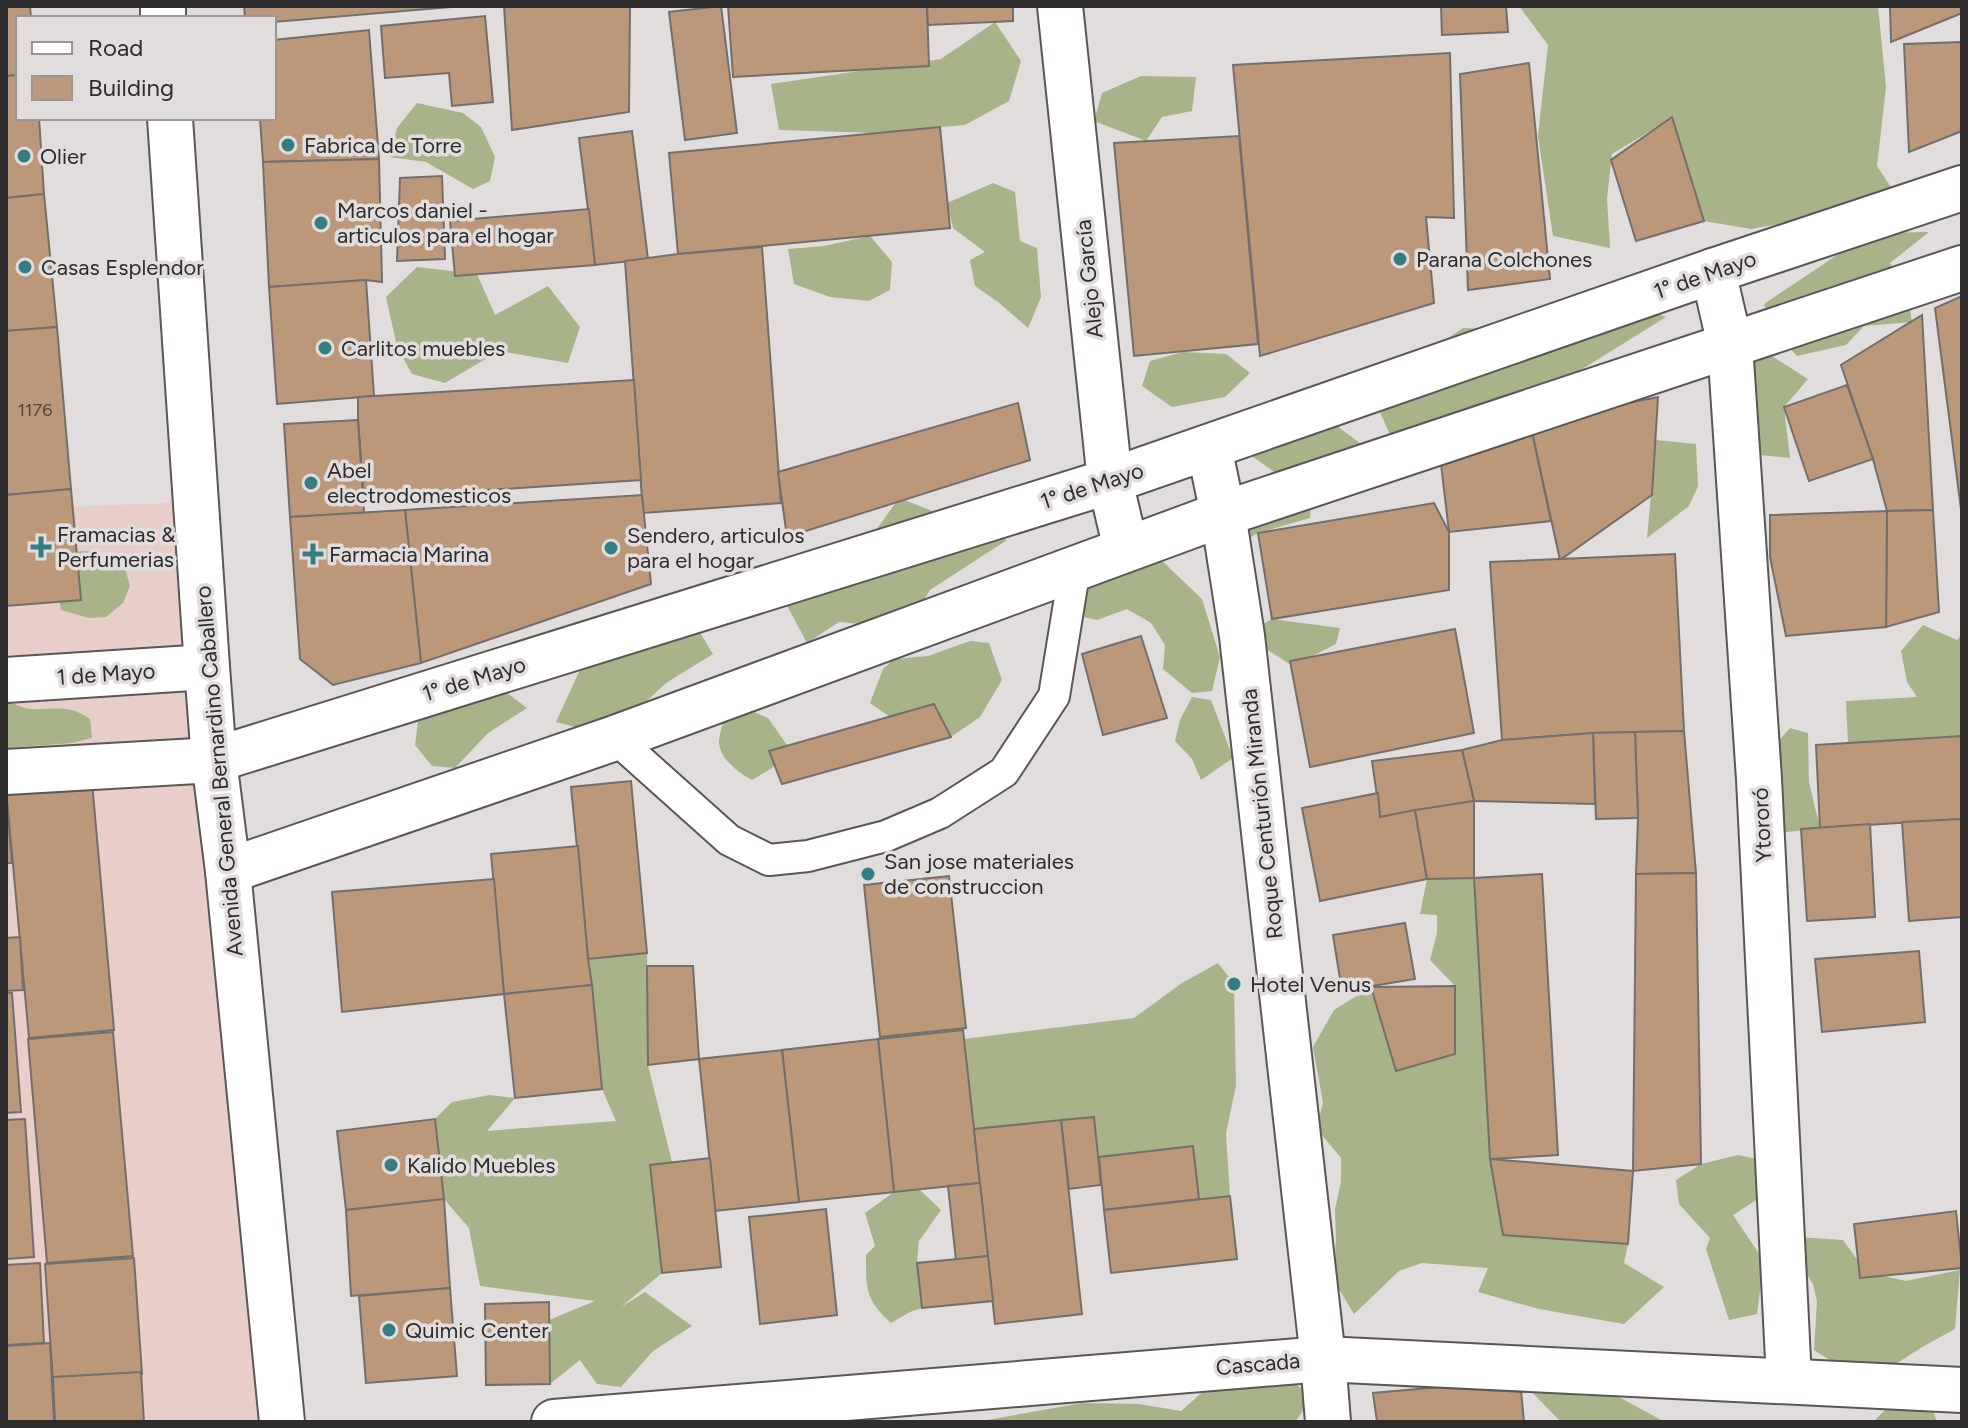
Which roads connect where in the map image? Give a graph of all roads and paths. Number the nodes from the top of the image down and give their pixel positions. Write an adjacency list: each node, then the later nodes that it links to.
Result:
1 (1060, 6): 8 (street, Alejo García)
2 (170, 120): 12 (street, Avenida General Bernardino Caballero)
3 (1962, 188): 5 (street, 1° de Mayo)
4 (1962, 268): 6 (street)
5 (1713, 271): 6 (street, Ytororó); 7 (street, 1° de Mayo)
6 (1730, 345): 9 (street); 19 (street, Ytororó)
7 (1209, 447): 8 (street, 1° de Mayo); 9 (street, Roque Centurión Miranda)
8 (1110, 481): 10 (street, Alejo García); 15 (street, 1° de Mayo)
9 (1223, 514): 10 (street); 18 (street, Roque Centurión Miranda)
10 (1126, 549): 11 (street)
11 (1075, 567): 14 (street); 14 (lane)
12 (207, 667): 13 (street, 1 de Mayo); 15 (street, Avenida General Bernardino Caballero)
13 (6, 680)
14 (615, 738): 17 (street)
15 (214, 760): 16 (street, 1° de Mayo); 17 (street, Avenida General Bernardino Caballero)
16 (6, 772)
17 (228, 871): 21 (street, Avenida General Bernardino Caballero)
18 (1323, 1359): 19 (street, Cascada); 22 (street, Cascada); 23 (street, Roque Centurión Miranda)
19 (1789, 1380): 20 (street, Cascada)
20 (1962, 1390)
21 (282, 1422)
22 (554, 1422)
23 (1328, 1422)

